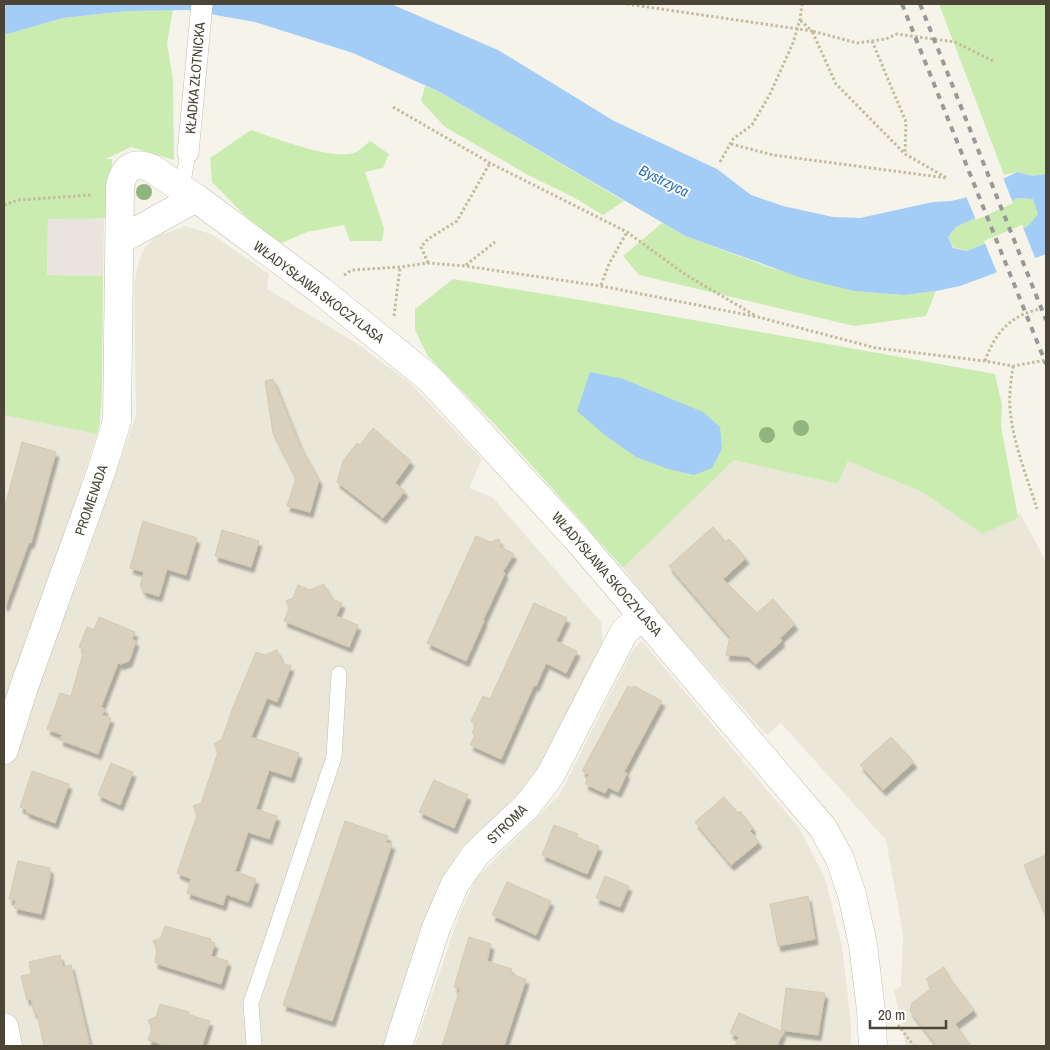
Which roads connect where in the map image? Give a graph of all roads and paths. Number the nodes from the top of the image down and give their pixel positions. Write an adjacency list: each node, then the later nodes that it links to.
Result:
1 (202, 4): 11 (street, KŁADKA ZŁOTNICKA)
2 (627, 4): 5 (path)
3 (802, 4): 4 (path)
4 (800, 20): 5 (path); 6 (path)
5 (797, 29): 6 (path); 10 (path)
6 (812, 32): 7 (path); 12 (path)
7 (872, 41): 8 (path); 12 (path)
8 (993, 61)
9 (393, 107): 13 (path)
10 (731, 144): 12 (path); 14 (path)
11 (188, 153): 15 (lane)
12 (905, 154)
13 (490, 162): 18 (path); 21 (path)
14 (720, 162)
15 (189, 193): 16 (street, PROMENADA); 19 (street); 25 (street, WŁADYSŁAWA SKOCZYLASA)
16 (119, 195): 17 (path); 19 (street, PROMENADA)
17 (4, 205)
18 (627, 232): 24 (path); 27 (path)
19 (120, 240): 35 (street, PROMENADA)
20 (495, 242): 22 (path)
21 (428, 263): 22 (path); 23 (path)
22 (466, 266): 24 (path)
23 (400, 267): 25 (path); 28 (path)
24 (601, 286): 27 (path)
25 (320, 290): 28 (street, WŁADYSŁAWA SKOCZYLASA)
26 (1046, 308): 29 (path)
27 (758, 317): 29 (path)
28 (387, 344): 33 (street, WŁADYSŁAWA SKOCZYLASA)
29 (985, 360): 31 (path)
30 (1046, 360): 31 (path)
31 (1013, 366): 32 (path)
32 (1037, 509)
33 (643, 615): 39 (street, STROMA); 40 (street, WŁADYSŁAWA SKOCZYLASA)
34 (339, 674): 38 (lane)
35 (4, 750)
36 (4, 1027): 37 (street)
37 (8, 1046)
38 (254, 1046)
39 (398, 1046)
40 (873, 1046)

